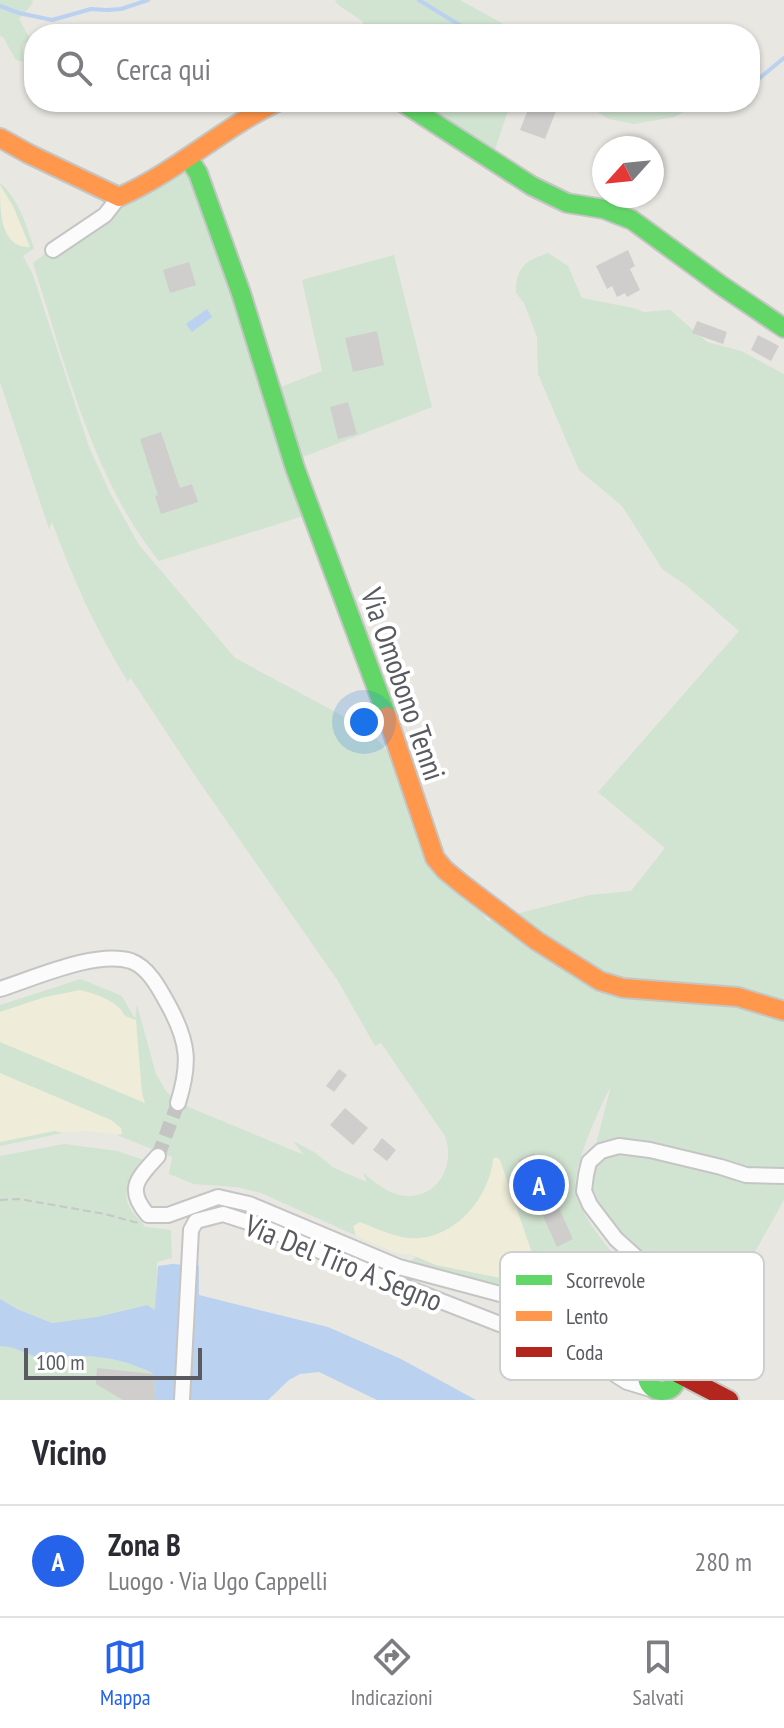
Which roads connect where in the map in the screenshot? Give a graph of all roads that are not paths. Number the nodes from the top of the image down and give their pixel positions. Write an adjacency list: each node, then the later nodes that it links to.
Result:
1 (258, 112): 4 (street)
2 (417, 112): 7 (street)
3 (0, 138): 5 (street)
4 (188, 158): 5 (street); 9 (street, Via Omobono Tenni)
5 (119, 197): 6 (street)
6 (53, 250)
7 (784, 328)
8 (0, 989): 10 (street)
9 (784, 1011)
10 (178, 1103)
11 (158, 1156): 14 (street)
12 (784, 1176): 13 (street)
13 (630, 1252)
14 (500, 1293)
15 (500, 1324): 18 (street, Via Del Tiro A Segno)
16 (677, 1380): 17 (street)
17 (728, 1399)
18 (182, 1400)

